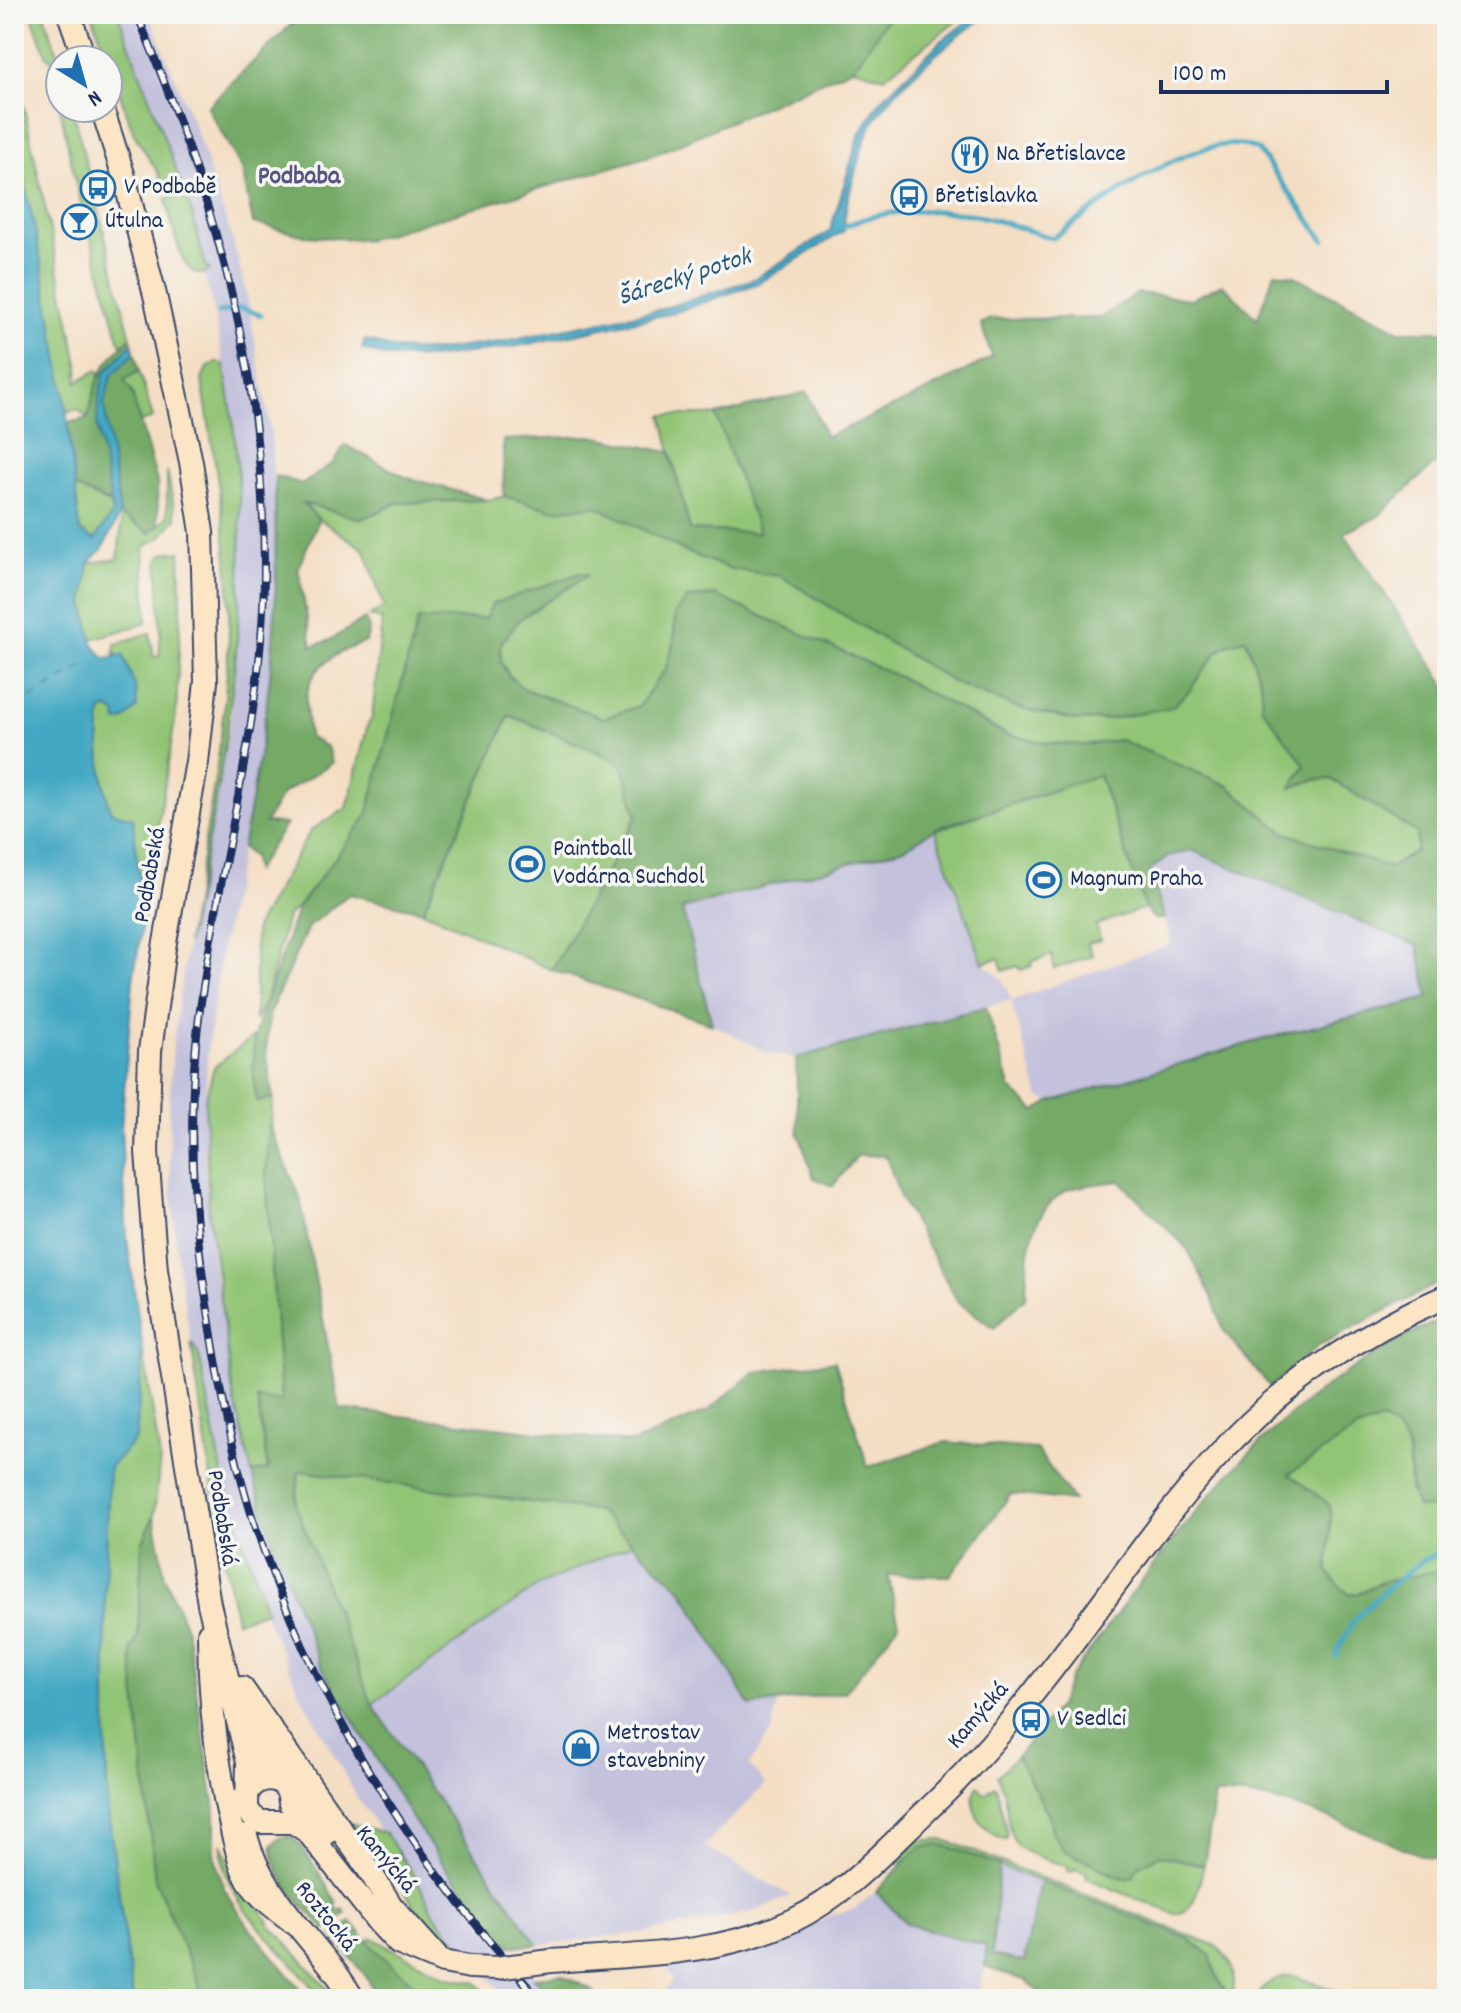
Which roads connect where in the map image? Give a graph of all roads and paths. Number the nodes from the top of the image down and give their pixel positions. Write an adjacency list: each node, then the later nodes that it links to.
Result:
1 (69, 14): 2 (main road)
2 (79, 44)
3 (107, 124): 5 (main road, Podbabská)
4 (1447, 1296): 14 (main road, Kamýcká, bridge)
5 (209, 1604): 6 (main road, Podbabská); 13 (main road)
6 (224, 1658): 7 (main road, Podbabská); 9 (main road, Podbabská)
7 (242, 1688): 8 (main road, Podbabská); 12 (main road)
8 (286, 1788): 9 (main road); 10 (main road); 12 (main road, Kamýcká)
9 (246, 1799): 10 (main road, Kamýcká); 11 (main road, Roztocká)
10 (275, 1822): 11 (main road); 14 (main road, Kamýcká)
11 (259, 1866): 13 (main road, Roztocká)
12 (395, 1912): 14 (main road, Kamýcká)
13 (294, 1923): 15 (main road, Roztocká)
14 (443, 1962)
15 (353, 1999)

